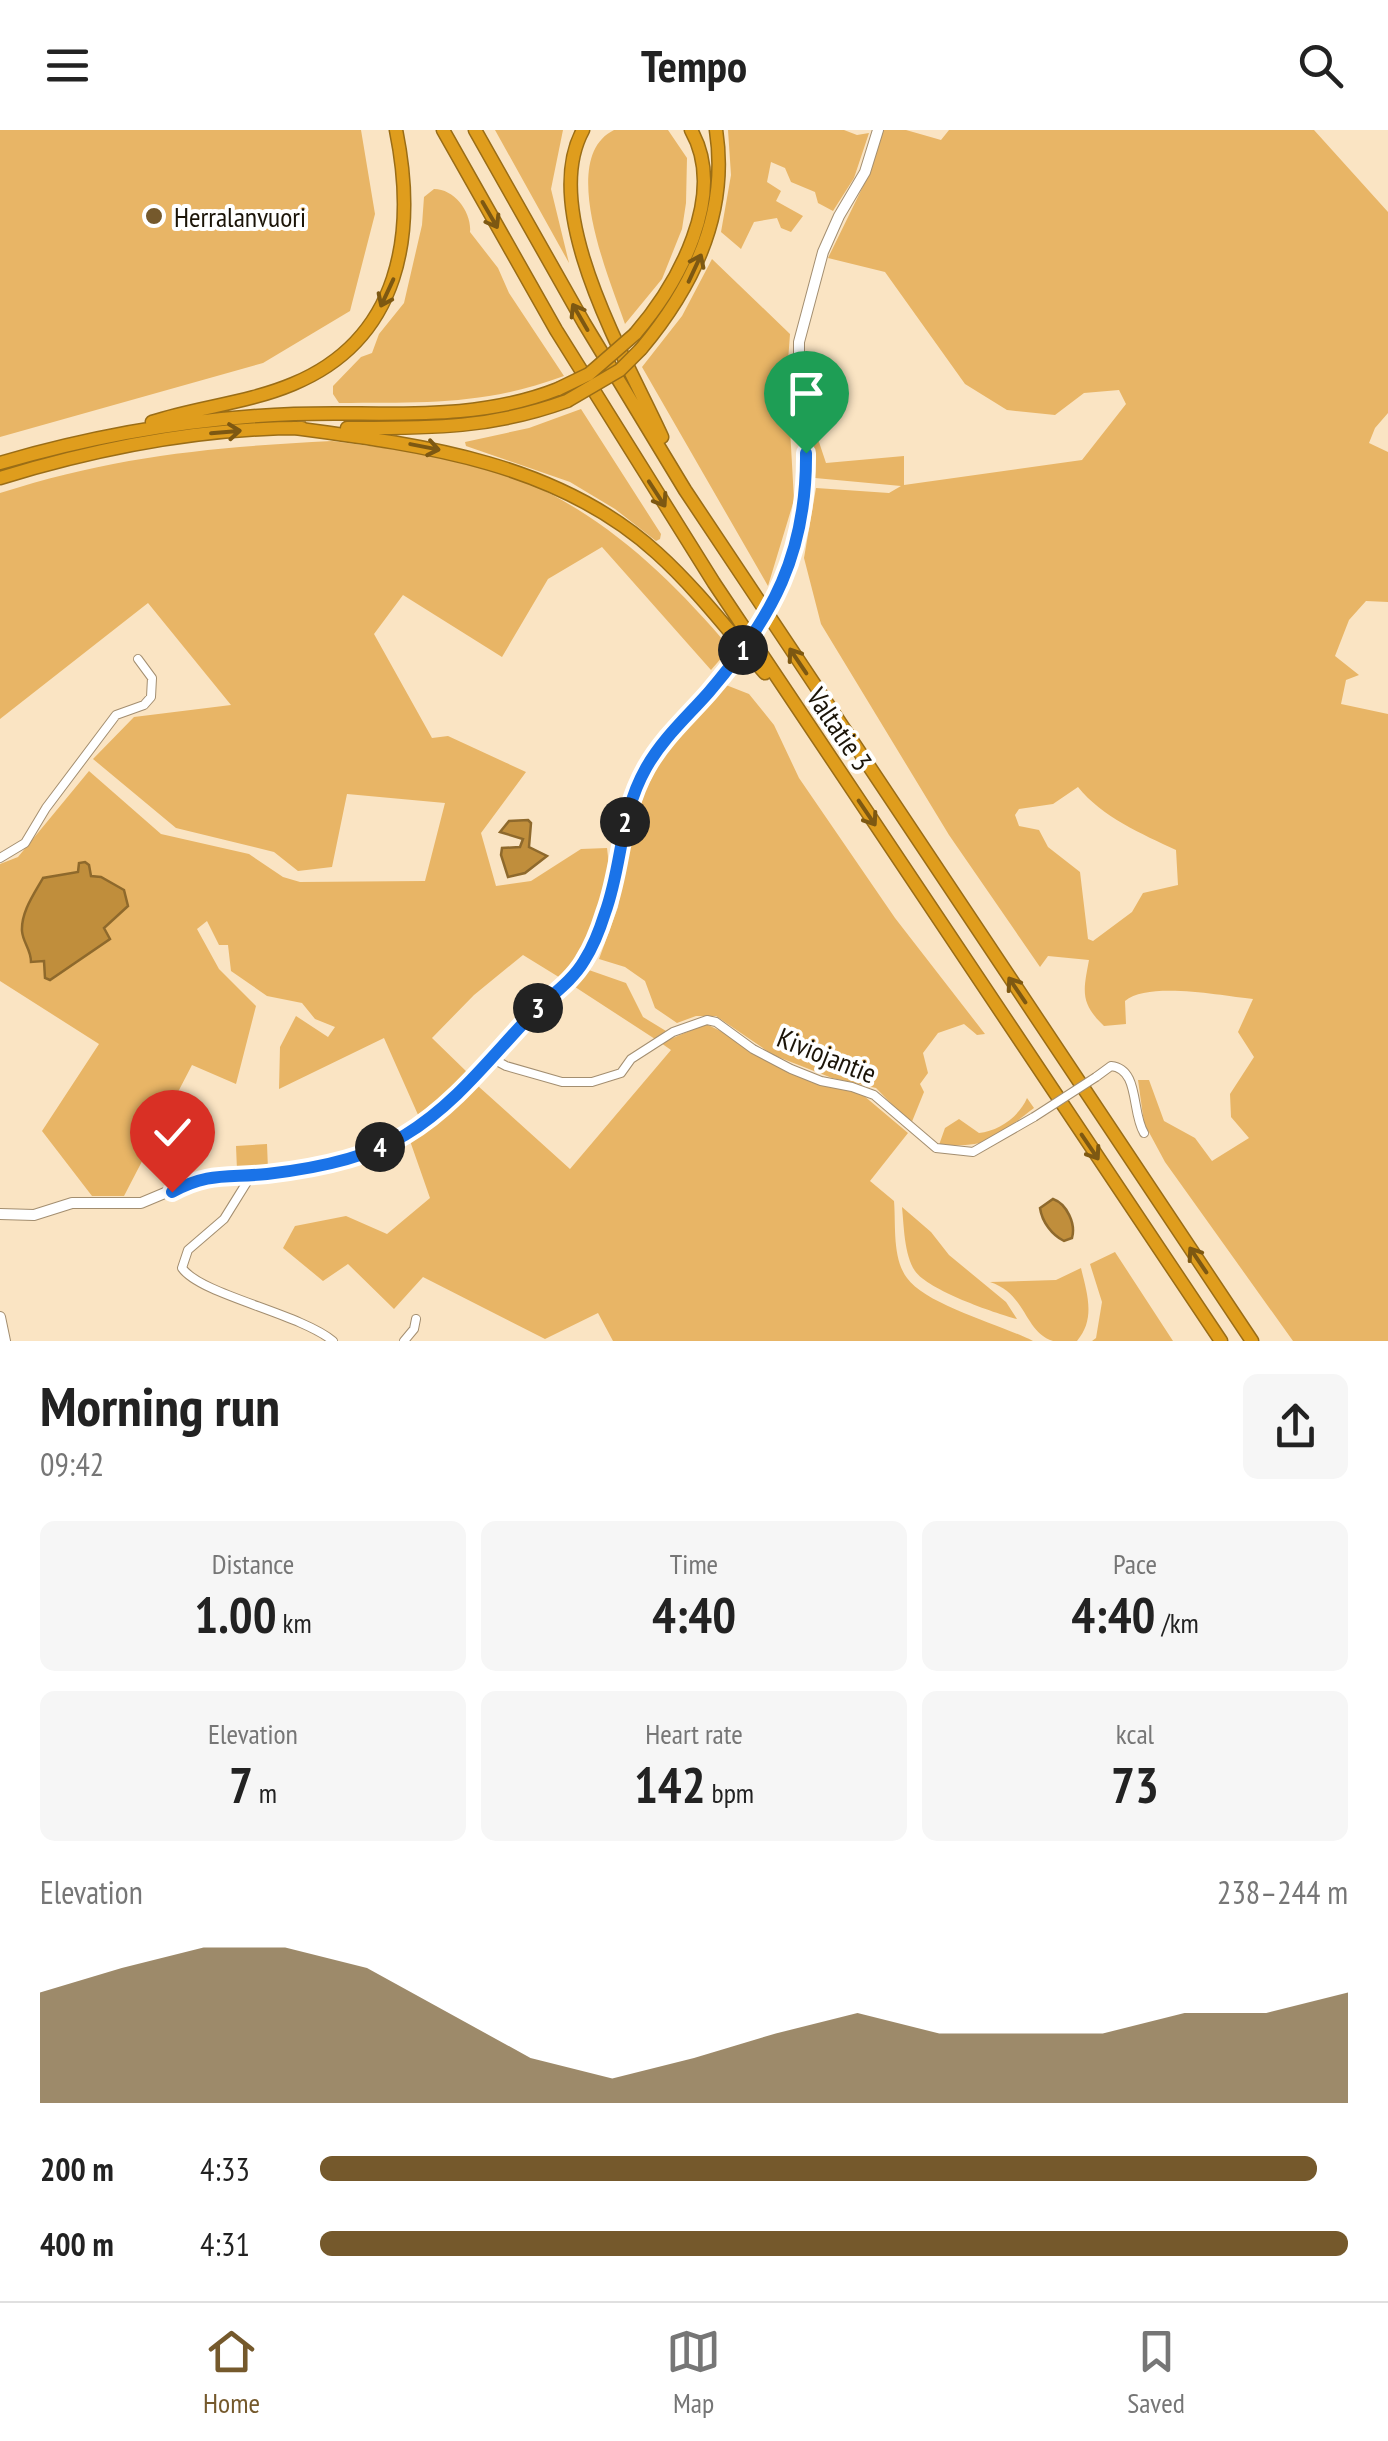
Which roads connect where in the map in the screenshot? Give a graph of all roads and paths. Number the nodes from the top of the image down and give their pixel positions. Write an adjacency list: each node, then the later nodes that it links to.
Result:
1 (396, 130): 9 (highway, one-way to 9)
2 (443, 130): 14 (highway, Valtatie 3, one-way to 14)
3 (475, 130): 12 (highway, Valtatie 3, one-way to 3)
4 (584, 130): 12 (highway)
5 (691, 130): 9 (highway, bridge)
6 (716, 130): 8 (highway, one-way to 6, bridge)
7 (878, 130): 16 (street, bridge)
8 (294, 428): 11 (highway, one-way to 8); 14 (highway, one-way to 14)
9 (114, 434): 10 (highway)
10 (0, 463)
11 (0, 478)
12 (685, 490): 26 (highway, Valtatie 3, one-way to 12)
13 (138, 659): 15 (street)
14 (795, 706): 25 (highway, Valtatie 3, one-way to 25)
15 (0, 858)
16 (494, 1059): 17 (street, Kiviojantie, bridge); 18 (street)
17 (1144, 1133)
18 (252, 1174): 19 (street); 23 (street)
19 (0, 1214)
20 (0, 1317): 22 (street)
21 (416, 1319): 24 (street)
22 (4, 1341)
23 (333, 1341)
24 (404, 1341)
25 (1221, 1341)
26 (1252, 1341)

